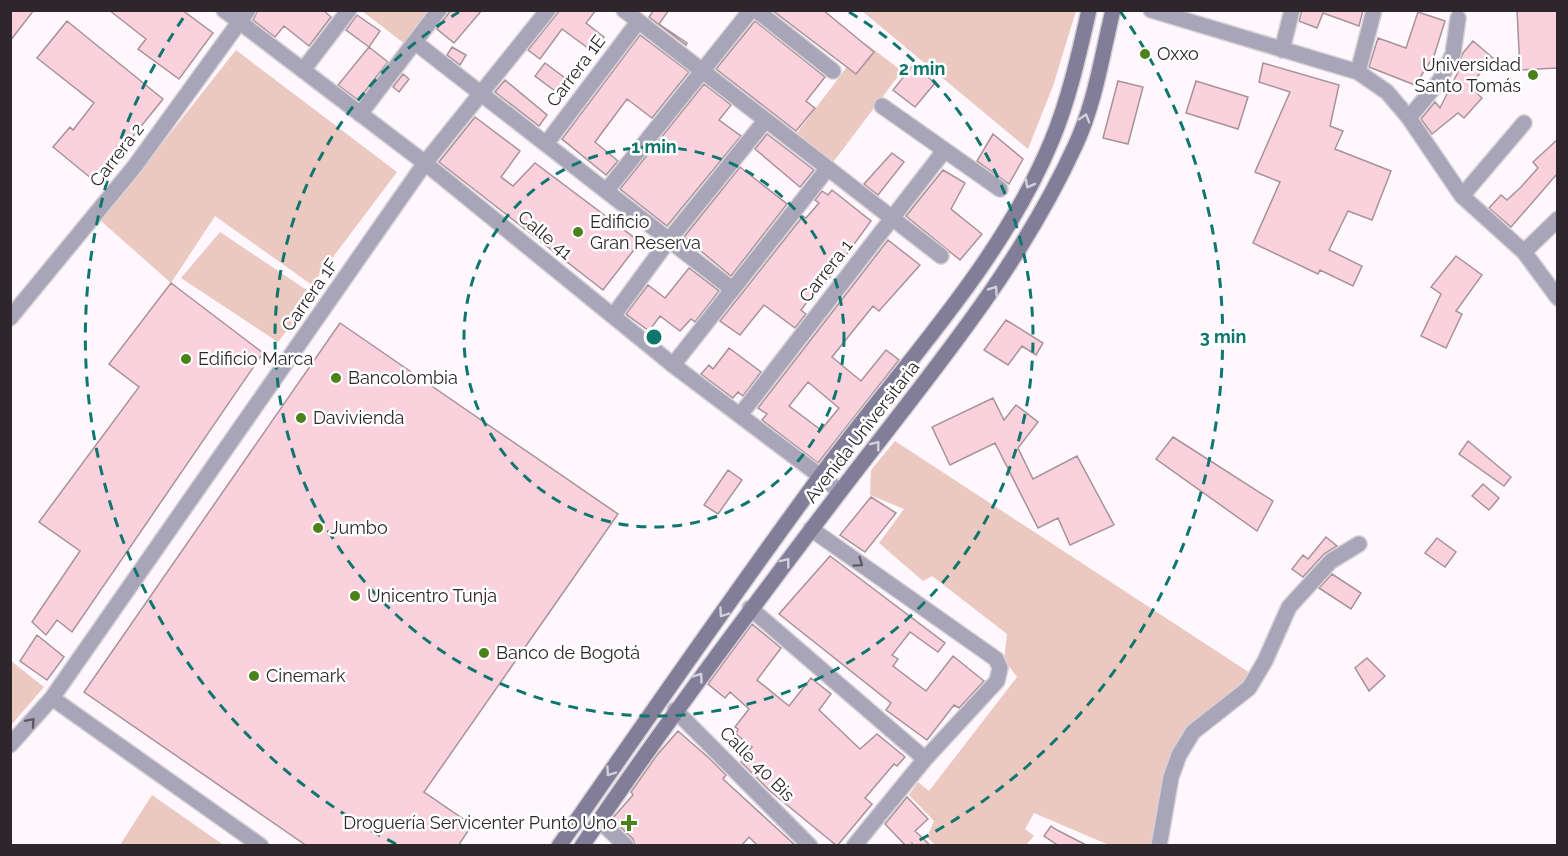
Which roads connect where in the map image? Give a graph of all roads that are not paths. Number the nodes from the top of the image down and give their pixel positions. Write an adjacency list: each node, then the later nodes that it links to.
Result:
1 (224, 10): 14 (street, Calle 41)
2 (349, 10): 21 (street)
3 (439, 10): 18 (street)
4 (548, 10): 24 (street, Carrera 1F)
5 (624, 10): 16 (street)
6 (751, 10): 20 (street)
7 (756, 10): 22 (street)
8 (1089, 10): 48 (main road, Avenida Universitaria, one-way to 48)
9 (1113, 10): 49 (main road, Avenida Universitaria, one-way to 9)
10 (1151, 10): 17 (street)
11 (1205, 10): 17 (street)
12 (1292, 10): 19 (street)
13 (1374, 10): 23 (street)
14 (244, 16): 21 (street, Calle 41); 45 (street, Carrera 2)
15 (1458, 18): 27 (street)
16 (638, 22): 20 (street); 30 (street, Carrera 1E)
17 (1202, 26): 19 (street)
18 (416, 43): 24 (street); 26 (street)
19 (1282, 50): 23 (street)
20 (702, 69): 28 (street); 35 (street)
21 (303, 70): 26 (street, Calle 41)
22 (833, 71)
23 (1358, 72): 27 (street)
24 (480, 93): 30 (street); 32 (street, Carrera 1F)
25 (882, 106): 31 (street)
26 (360, 114): 32 (street, Calle 41)
27 (1409, 118): 36 (street)
28 (765, 121): 33 (street); 39 (street)
29 (1524, 123): 36 (street)
30 (546, 144): 35 (street)
31 (944, 151): 34 (street); 37 (street, Carrera 1)
32 (425, 163): 44 (street, Calle 41); 53 (street, Carrera 1F)
33 (828, 168): 37 (street); 42 (street)
34 (1000, 189)
35 (607, 190): 39 (street)
36 (1462, 196): 40 (street)
37 (891, 219): 41 (street); 47 (street, Carrera 1)
38 (1557, 219): 40 (street)
39 (668, 241): 42 (street); 44 (street)
40 (1524, 252): 43 (street)
41 (941, 256)
42 (732, 289): 46 (street)
43 (1557, 298)
44 (613, 316): 46 (street, Calle 41)
45 (10, 318)
46 (673, 365): 47 (street, Calle 41)
47 (740, 415): 48 (street, Calle 41)
48 (820, 477): 49 (street, Calle 41); 59 (main road, Avenida Universitaria, one-way to 59)
49 (840, 491): 50 (main road, Avenida Universitaria)
50 (812, 529): 52 (main road, Avenida Universitaria, one-way to 50); 56 (street, one-way to 56)
51 (1359, 544): 64 (street)
52 (750, 608): 54 (main road, Avenida Universitaria, one-way to 52); 56 (street)
53 (52, 698): 55 (street, Carrera 1F, one-way to 53); 58 (street)
54 (675, 710): 57 (main road, Avenida Universitaria); 62 (street, Calle 40 Bis)
55 (10, 745)
56 (925, 759): 63 (street)
57 (599, 820): 60 (main road, Avenida Universitaria); 61 (street)
58 (261, 846)
59 (559, 846)
60 (582, 846)
61 (626, 846)
62 (810, 846)
63 (854, 846)
64 (1159, 846)

